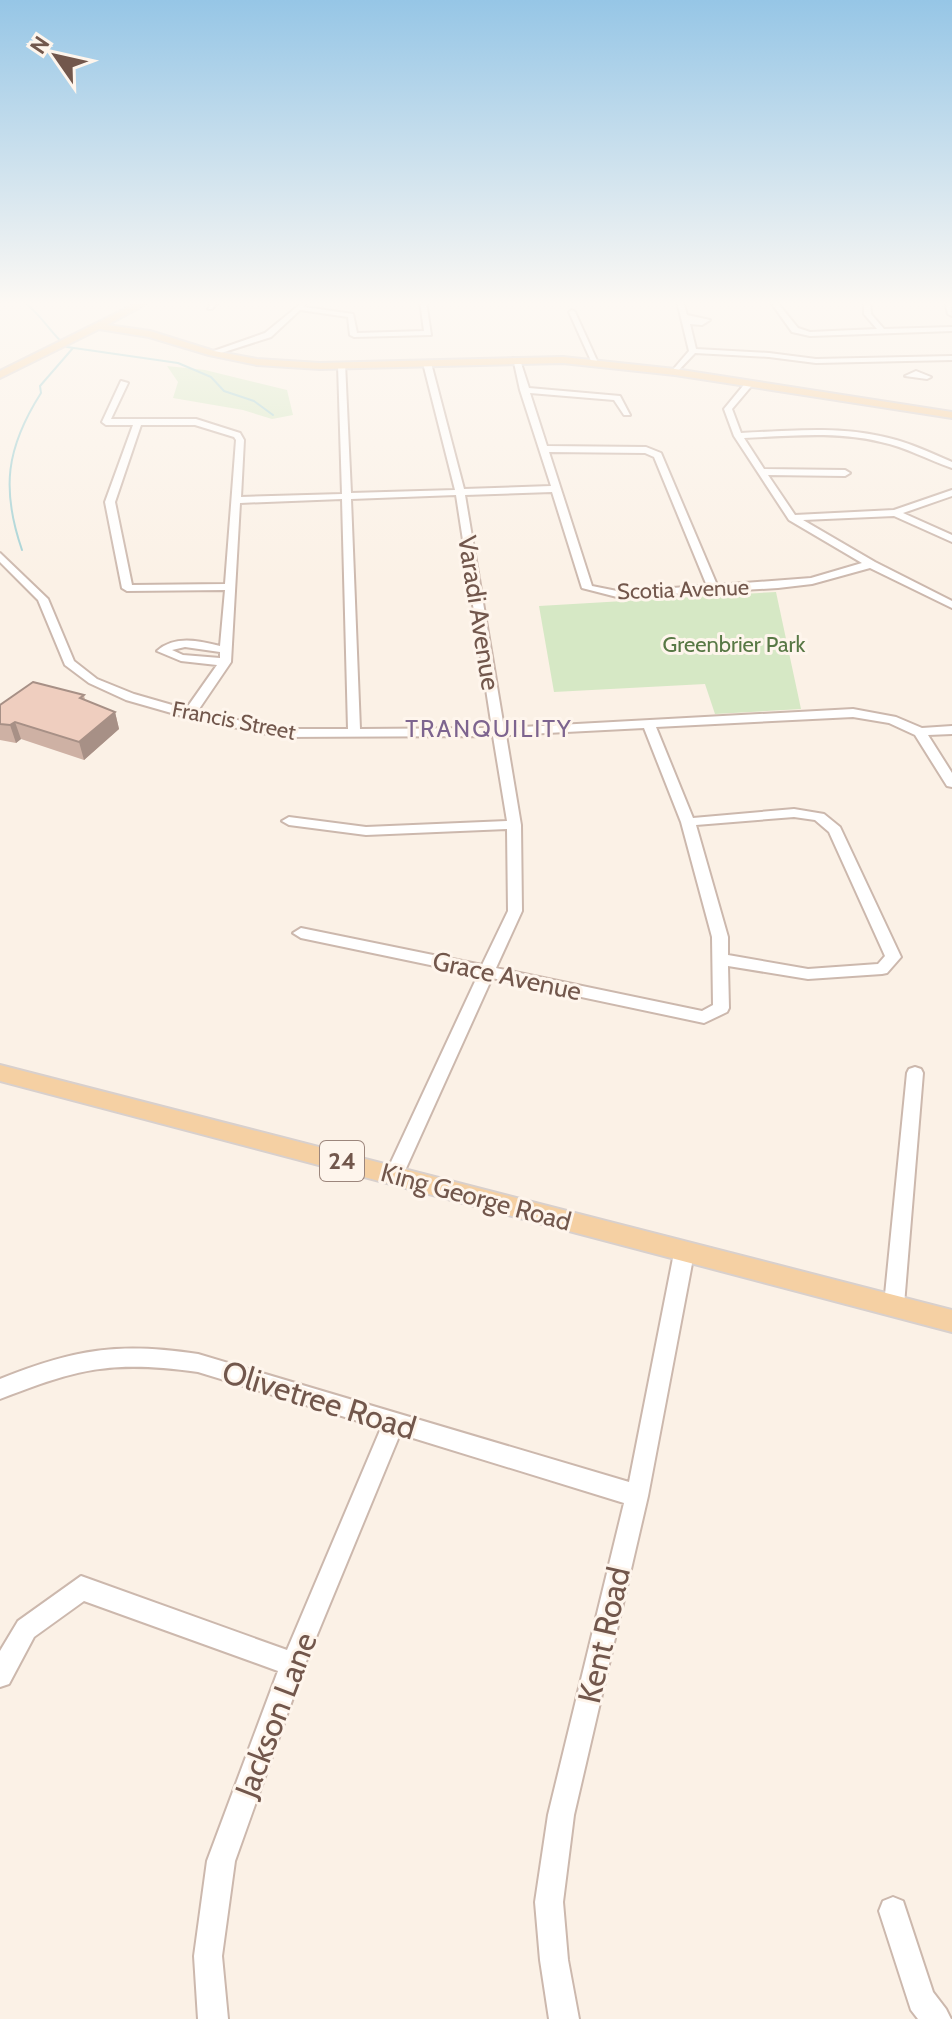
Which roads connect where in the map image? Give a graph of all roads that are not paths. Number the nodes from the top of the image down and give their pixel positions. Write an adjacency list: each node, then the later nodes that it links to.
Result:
1 (118, 395): 10 (street)
2 (343, 395): 19 (street)
3 (435, 395): 17 (street, Varadi Avenue)
4 (526, 395): 12 (street, Scotia Avenue)
5 (585, 395): 8 (street)
6 (740, 395): 11 (street)
7 (827, 395): 9 (main road)
8 (627, 413)
9 (952, 415)
10 (137, 424): 20 (street); 26 (street)
11 (738, 436): 13 (street); 14 (street)
12 (543, 449): 16 (street, Scotia Avenue); 27 (street)
13 (952, 465)
14 (763, 472): 15 (street); 22 (street)
15 (845, 473)
16 (554, 489): 17 (street); 27 (street, Scotia Avenue)
17 (460, 492): 19 (street); 32 (street, Varadi Avenue)
18 (952, 493): 21 (street)
19 (348, 496): 20 (street); 34 (street)
20 (236, 500): 26 (street)
21 (895, 513): 22 (street); 23 (street)
22 (792, 518): 25 (street)
23 (952, 539)
24 (0, 556): 29 (street, Francis Street)
25 (871, 564): 27 (street, Scotia Avenue); 28 (street)
26 (231, 587): 29 (street)
27 (713, 588)
28 (952, 605)
29 (189, 714): 34 (street, Francis Street)
30 (649, 724): 32 (street, Francis Street); 33 (street, Francis Street); 37 (street)
31 (952, 730): 33 (street)
32 (498, 732): 34 (street, Francis Street); 38 (street, Varadi Avenue)
33 (920, 732): 35 (street)
34 (354, 734)
35 (952, 783)
36 (289, 821): 38 (street)
37 (688, 822): 40 (street); 40 (street)
38 (514, 825): 41 (street, Varadi Avenue)
39 (301, 933): 41 (street, Grace Avenue)
40 (720, 959): 41 (street, Grace Avenue)
41 (488, 973): 44 (street, Varadi Avenue)
42 (0, 1073): 44 (main road, King George Road / 24)
43 (915, 1073): 46 (street)
44 (394, 1175): 45 (main road, King George Road / 24)
45 (684, 1253): 46 (main road, King George Road / 24); 50 (street, Kent Road)
46 (894, 1305): 47 (main road, King George Road / 24)
47 (952, 1321)
48 (0, 1389): 49 (street, Olivetree Road)
49 (394, 1423): 50 (street, Olivetree Road); 51 (street, Jackson Lane)
50 (637, 1496): 55 (street, Kent Road)
51 (293, 1664): 52 (street); 54 (street, Jackson Lane)
52 (0, 1675)
53 (893, 1911): 56 (street)
54 (213, 2019)
55 (564, 2019)
56 (936, 2019)

